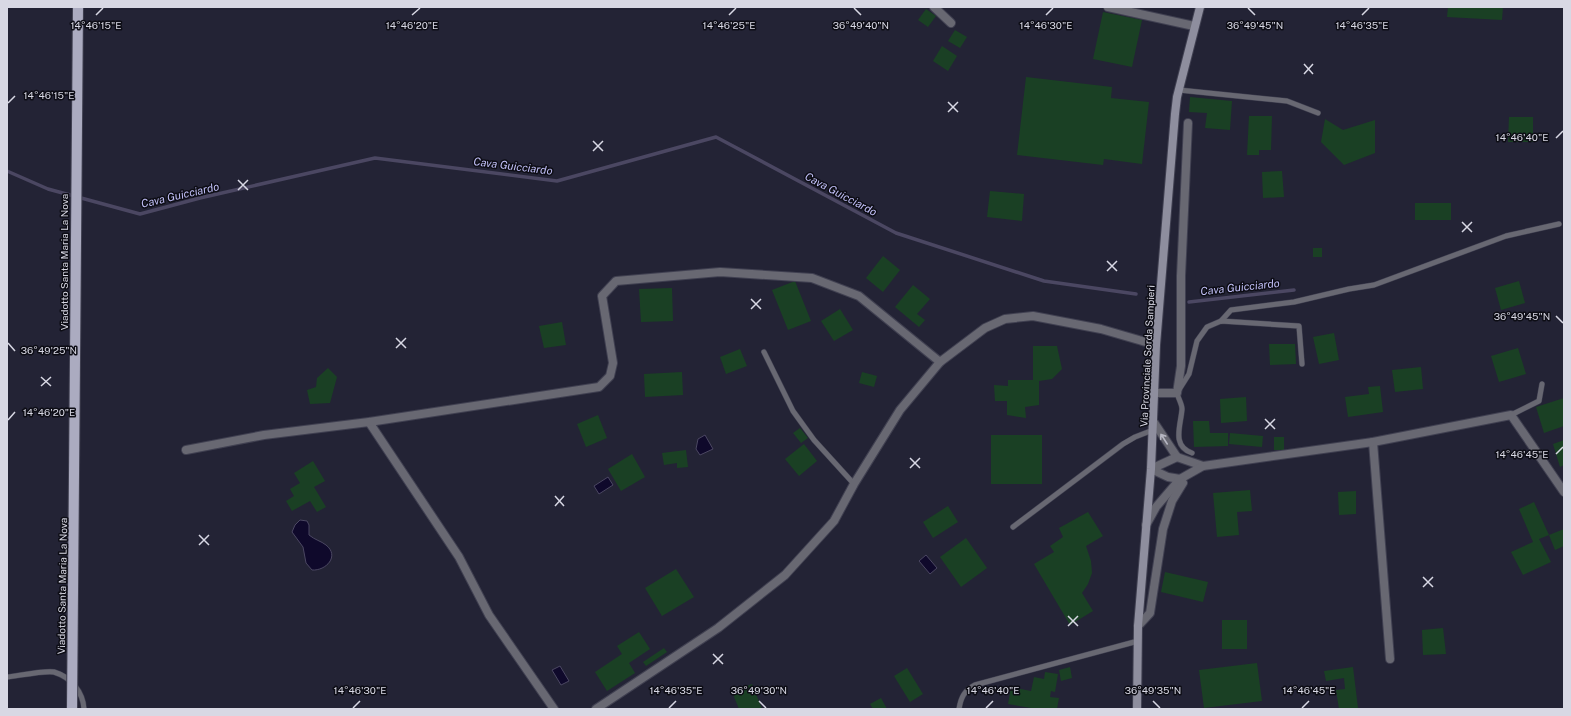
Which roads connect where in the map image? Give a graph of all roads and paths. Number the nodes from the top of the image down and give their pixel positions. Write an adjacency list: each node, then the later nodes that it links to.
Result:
1 (78, 7): 38 (main road, Viadotto Santa Maria La Nova, bridge)
2 (934, 7): 5 (street)
3 (1108, 7): 6 (street)
4 (1200, 7): 6 (street, Via Provinciale Sorda Sampieri)
5 (951, 23)
6 (1194, 26): 7 (street, Via Provinciale Sorda Sampieri)
7 (1178, 90): 8 (lane); 12 (street, Via Provinciale Sorda Sampieri)
8 (1318, 113)
9 (1188, 123): 18 (street)
10 (1559, 224): 11 (lane)
11 (1221, 322): 15 (lane); 18 (lane)
12 (1156, 345): 14 (street); 17 (street, Via Provinciale Sorda Sampieri)
13 (764, 352): 30 (lane)
14 (940, 362): 20 (street); 30 (street)
15 (1302, 364)
16 (1542, 384): 19 (lane)
17 (1154, 393): 18 (street); 21 (street, Via Provinciale Sorda Sampieri)
18 (1177, 393): 24 (lane)
19 (1511, 415): 22 (street); 31 (street)
20 (369, 422): 23 (street); 40 (street)
21 (1153, 425): 25 (street, one-way to 21); 27 (street, Via Provinciale Sorda Sampieri); 33 (lane)
22 (1373, 442): 26 (street); 36 (street)
23 (186, 450)
24 (1192, 453)
25 (1178, 457): 26 (street); 27 (street)
26 (1203, 466): 28 (street)
27 (1152, 468): 29 (street); 32 (street, Via Provinciale Sorda Sampieri)
28 (1189, 474): 29 (street); 34 (street)
29 (1180, 480): 32 (street)
30 (854, 484): 41 (street)
31 (1564, 492)
32 (1146, 526): 34 (street, Via Provinciale Sorda Sampieri)
33 (1013, 527)
34 (1138, 626): 35 (street, Via Provinciale Sorda Sampieri)
35 (1138, 641): 42 (lane); 43 (street, Via Provinciale Sorda Sampieri)
36 (1390, 659)
37 (7, 677): 39 (lane)
38 (72, 709)
39 (84, 709)
40 (554, 709)
41 (596, 709)
42 (959, 709)
43 (1138, 709)

